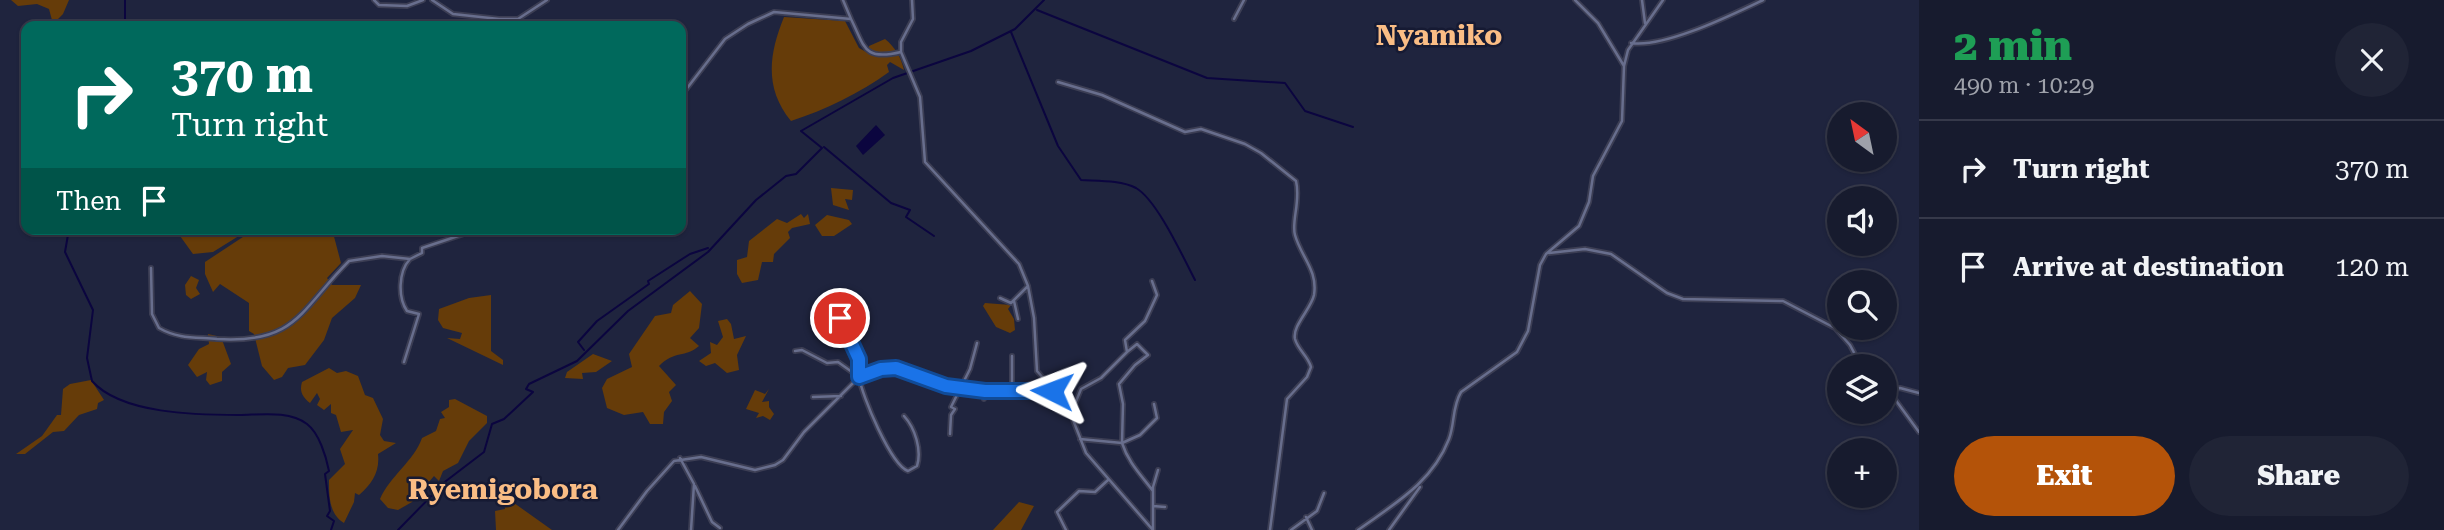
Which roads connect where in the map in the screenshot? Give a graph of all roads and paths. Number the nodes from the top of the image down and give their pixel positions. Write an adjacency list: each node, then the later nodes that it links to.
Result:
1 (374, 0): 2 (street)
2 (423, 0)
3 (433, 0): 12 (street)
4 (547, 0): 12 (street)
5 (842, 0): 13 (street)
6 (912, 0): 17 (street)
7 (1244, 0): 14 (street)
8 (1575, 0): 18 (street)
9 (1642, 0): 15 (street)
10 (1662, 0): 15 (street)
11 (1763, 0): 16 (street)
12 (499, 19)
13 (851, 19): 17 (street); 20 (street)
14 (1234, 19)
15 (1645, 23): 16 (street)
16 (1631, 43): 18 (street)
17 (901, 52): 26 (street)
18 (1624, 66): 22 (street)
19 (1058, 82): 70 (street)
20 (686, 89)
21 (461, 235): 23 (street)
22 (1546, 254): 34 (street); 58 (street)
23 (410, 260): 24 (street); 36 (street)
24 (151, 268)
25 (1152, 281): 33 (street)
26 (1028, 286): 28 (street); 42 (street)
27 (1000, 298): 28 (street)
28 (1014, 301): 30 (street)
29 (840, 318): 37 (street)
30 (1018, 319)
31 (977, 343): 38 (street)
32 (795, 351): 37 (street)
33 (1127, 352): 50 (street); 54 (street)
34 (1855, 354)
35 (1012, 356): 40 (street)
36 (404, 362)
37 (859, 377): 38 (street); 44 (street); 49 (street)
38 (961, 386): 41 (street); 52 (street)
39 (1897, 388): 43 (street)
40 (1012, 390): 41 (street); 42 (street)
41 (985, 391): 46 (street)
42 (1052, 391): 50 (street)
43 (1919, 393)
44 (841, 396): 45 (street); 55 (street)
45 (813, 397)
46 (984, 399)
47 (1897, 403): 51 (street)
48 (1154, 404): 54 (street)
49 (904, 416)
50 (1070, 418): 53 (street)
51 (1919, 432)
52 (950, 434)
53 (1080, 439): 54 (street); 57 (street)
54 (1122, 443): 60 (street)
55 (680, 458): 59 (street); 66 (street)
56 (1157, 470): 60 (street)
57 (1108, 480): 62 (street); 68 (street)
58 (1424, 482): 73 (street); 74 (street)
59 (694, 484): 65 (street); 67 (street)
60 (1153, 491): 62 (street)
61 (1324, 493): 64 (street)
62 (1153, 506): 63 (street)
63 (1165, 507)
64 (1306, 517): 71 (street); 72 (street)
65 (720, 528)
66 (618, 530)
67 (691, 530)
68 (1066, 530): 69 (street)
69 (1072, 530)
70 (1270, 530)
71 (1291, 530)
72 (1312, 530)
73 (1358, 530)
74 (1389, 530)

